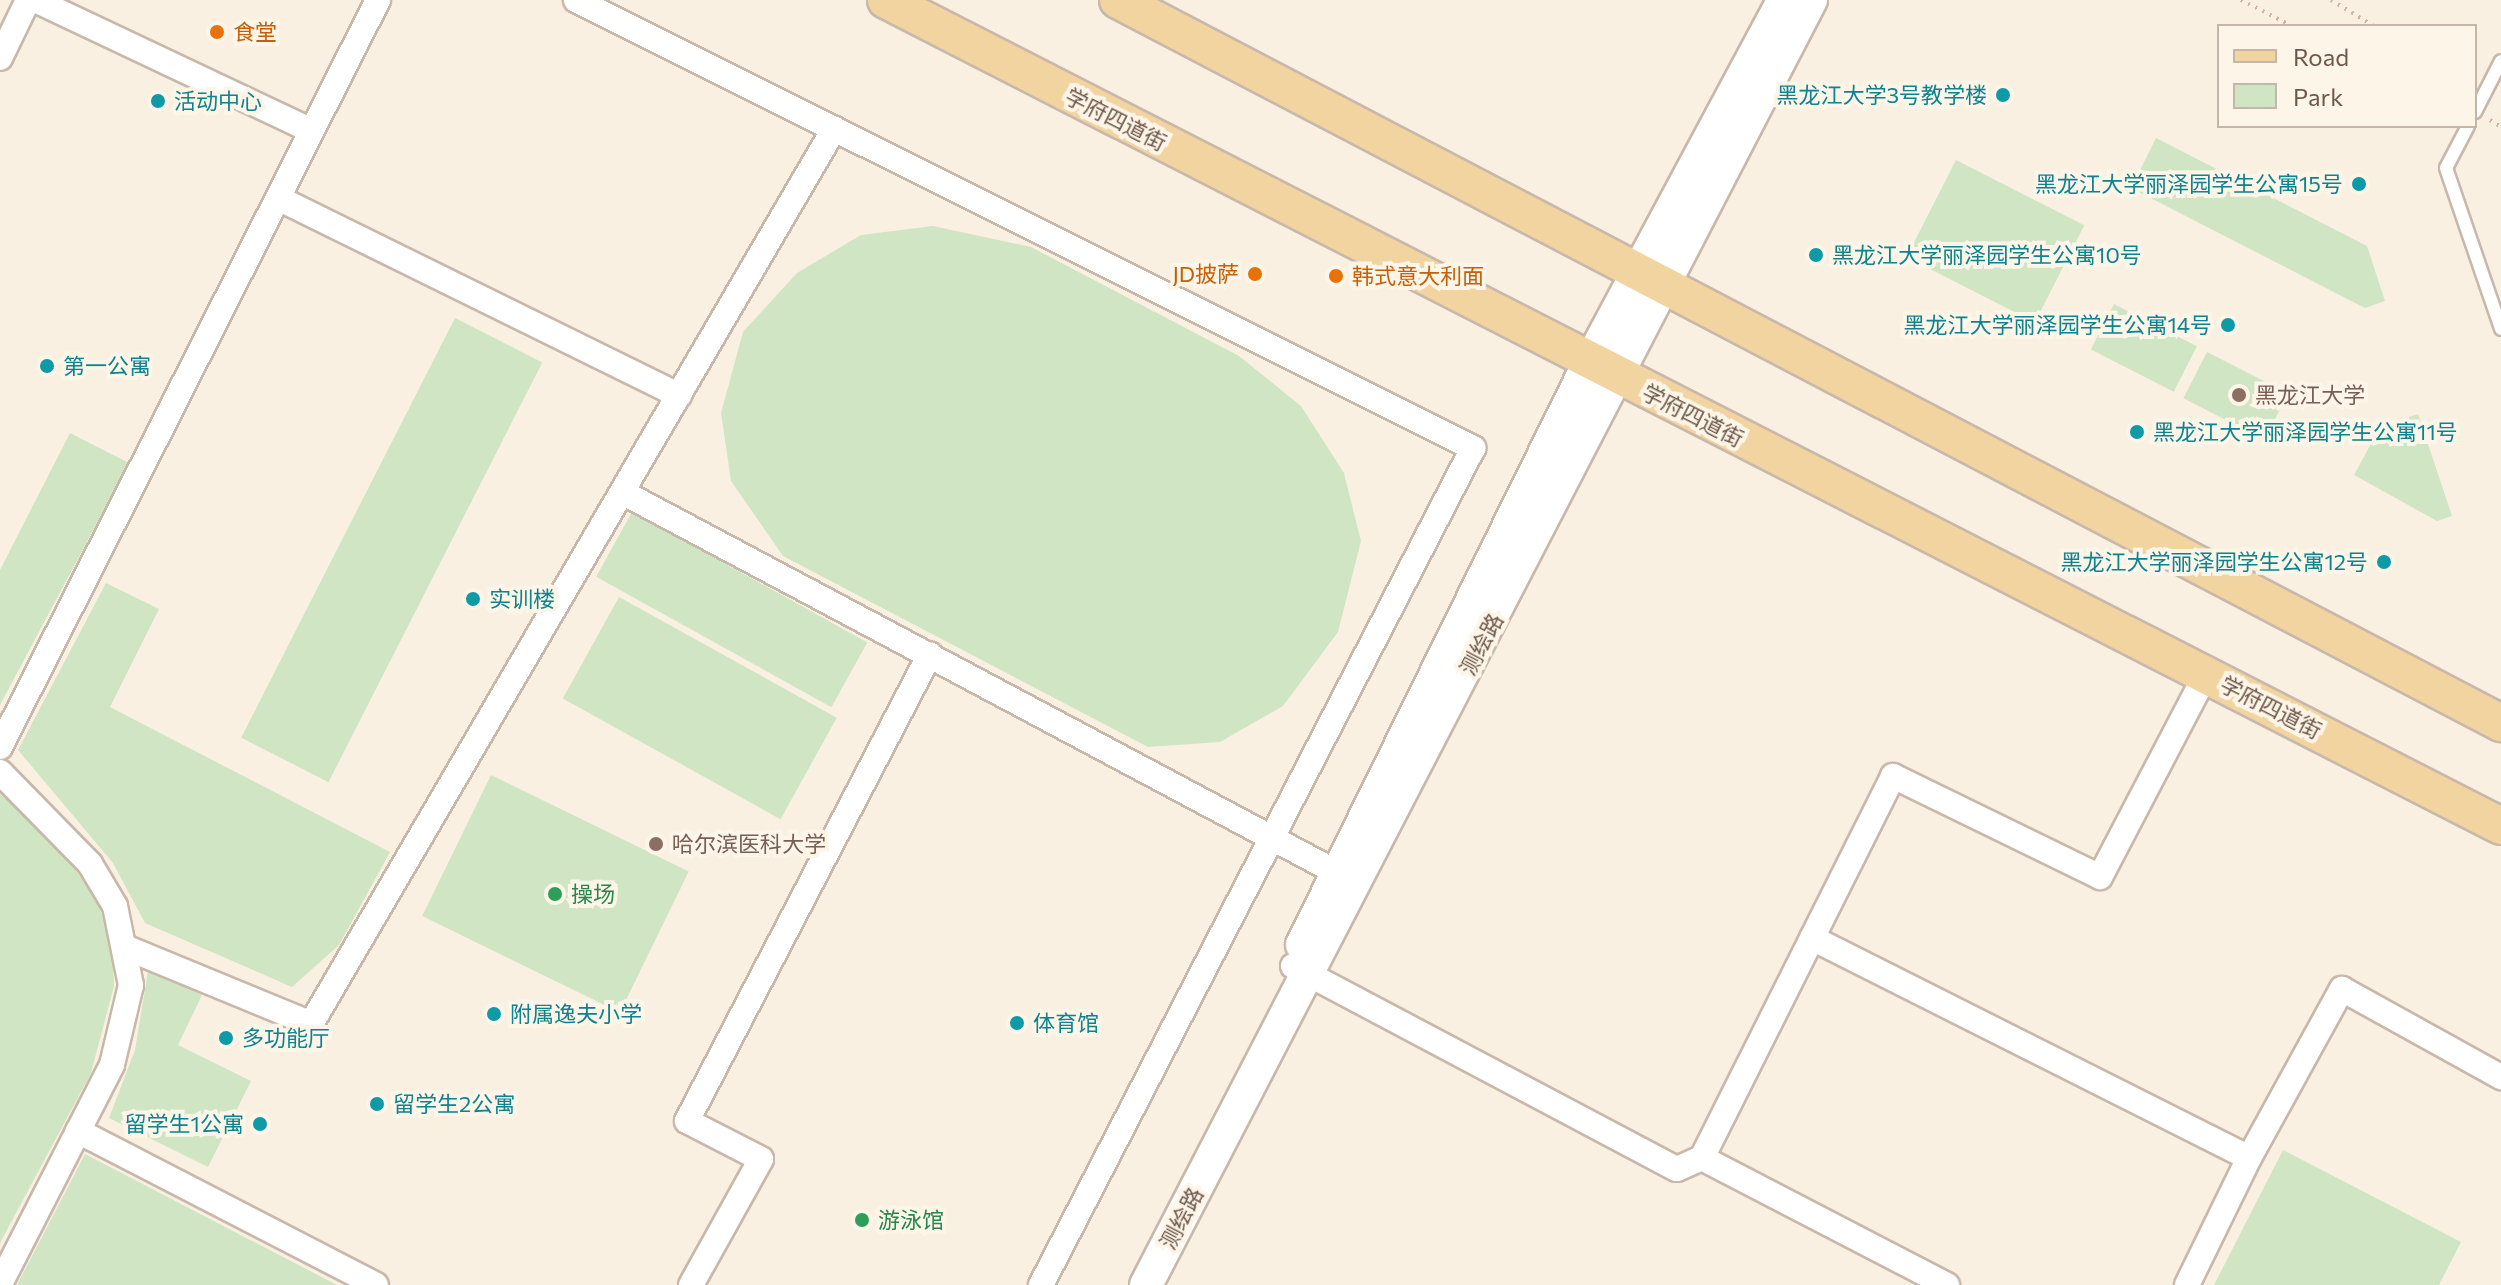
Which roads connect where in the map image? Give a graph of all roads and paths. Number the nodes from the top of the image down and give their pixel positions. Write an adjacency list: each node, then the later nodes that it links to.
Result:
1 (28, 0): 13 (street)
2 (35, 0): 18 (street)
3 (378, 0): 18 (street)
4 (576, 0): 17 (street)
5 (886, 0): 22 (main road, 学府四道街)
6 (1118, 0): 20 (main road)
7 (1784, 0): 20 (main road, 测绘路)
8 (1811, 0): 20 (main road, 测绘路)
9 (2241, 0): 11 (path)
10 (2331, 0): 12 (path)
11 (2288, 24)
12 (2371, 24)
13 (0, 58)
14 (2501, 61): 15 (lane)
15 (2477, 108)
16 (2467, 128): 21 (lane)
17 (834, 129): 23 (street); 31 (street)
18 (312, 131): 19 (street)
19 (278, 198): 23 (street); 28 (street)
20 (1651, 282): 22 (main road, 测绘路); 27 (main road)
21 (2501, 329)
22 (1604, 370): 26 (main road, 学府四道街); 32 (main road, 测绘路); 35 (main road, 测绘路)
23 (679, 395): 24 (street)
24 (622, 492): 25 (street); 34 (street)
25 (930, 654): 31 (street); 42 (street)
26 (2206, 674): 30 (main road, 学府四道街); 33 (street)
27 (2501, 723)
28 (0, 747)
29 (0, 772): 34 (street)
30 (2501, 826)
31 (1274, 834): 32 (street); 43 (street)
32 (1334, 871): 35 (main road, 测绘路)
33 (1812, 938): 38 (street); 39 (street)
34 (127, 948): 37 (street)
35 (1301, 970): 38 (street); 44 (main road, 测绘路); 45 (main road, 测绘路)
36 (2501, 1077): 39 (street)
37 (78, 1131): 40 (street); 41 (street)
38 (1702, 1158): 46 (street)
39 (2249, 1158): 47 (street)
40 (0, 1284)
41 (376, 1285)
42 (691, 1285)
43 (1041, 1285)
44 (1130, 1285)
45 (1146, 1285)
46 (1947, 1285)
47 (2187, 1285)

